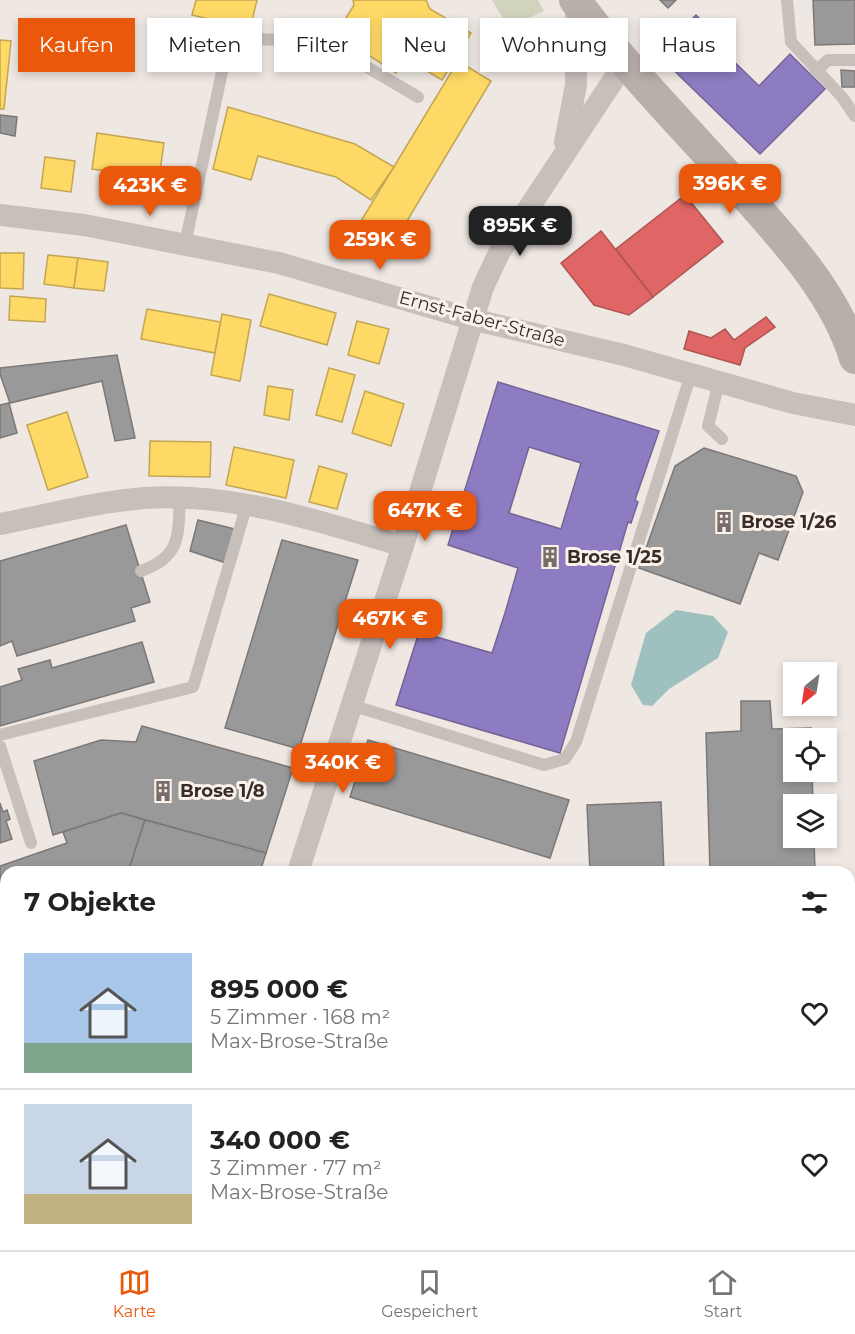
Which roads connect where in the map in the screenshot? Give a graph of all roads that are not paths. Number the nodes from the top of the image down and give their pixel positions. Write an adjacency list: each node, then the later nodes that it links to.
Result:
1 (787, 0): 6 (lane)
2 (575, 1): 3 (street); 10 (street)
3 (588, 18)
4 (855, 60): 6 (lane)
5 (628, 68): 14 (street)
6 (816, 71): 9 (lane)
7 (619, 72): 10 (street)
8 (418, 97): 12 (lane)
9 (855, 116)
10 (563, 154): 13 (street)
11 (0, 215): 12 (street, Ernst-Faber-Straße)
12 (185, 244): 13 (street, Ernst-Faber-Straße)
13 (471, 319): 15 (street, Ernst-Faber-Straße); 22 (street)
14 (855, 358)
15 (691, 374): 16 (street, Ernst-Faber-Straße); 24 (lane)
16 (719, 382): 17 (street, Ernst-Faber-Straße); 18 (lane)
17 (855, 415)
18 (722, 439)
19 (180, 499): 20 (street); 21 (street); 23 (lane)
20 (247, 504): 22 (street); 25 (lane)
21 (0, 524)
22 (403, 546): 24 (street)
23 (141, 571)
24 (351, 705): 28 (street)
25 (0, 735)
26 (0, 746): 27 (lane)
27 (31, 843)
28 (300, 866)

